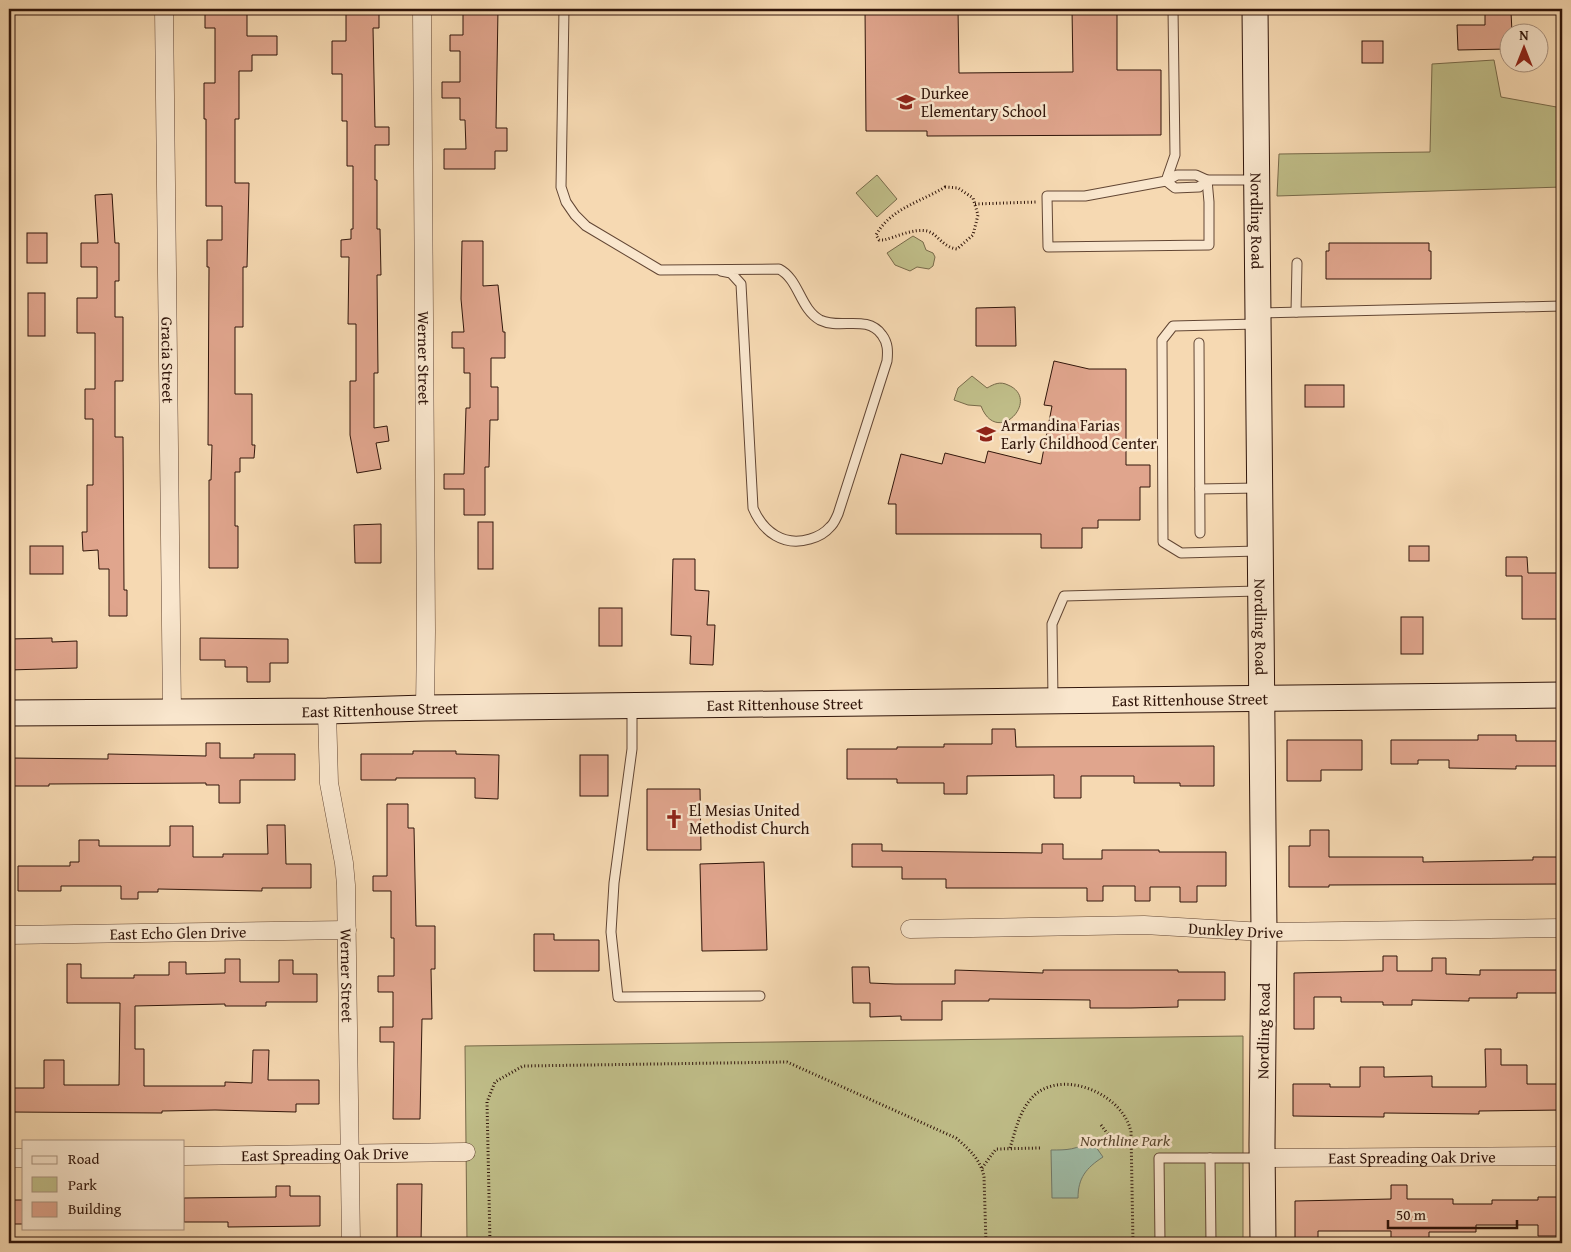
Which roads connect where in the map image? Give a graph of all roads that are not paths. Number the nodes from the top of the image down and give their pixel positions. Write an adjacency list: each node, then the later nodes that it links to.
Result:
1 (164, 9): 26 (street, Gracia Street)
2 (422, 9): 24 (street, Werner Street)
3 (564, 9): 10 (lane)
4 (1173, 9): 8 (lane)
5 (1255, 9): 7 (street, Nordling Road)
6 (1207, 180): 7 (lane); 8 (lane); 8 (lane)
7 (1256, 180): 13 (street, Nordling Road)
8 (1166, 181)
9 (1297, 264): 12 (lane)
10 (721, 271): 10 (lane)
11 (1562, 306): 12 (lane)
12 (1296, 312): 13 (lane)
13 (1258, 318): 15 (street, Nordling Road); 18 (lane)
14 (1199, 342): 16 (lane)
15 (1260, 488): 16 (lane); 18 (street, Nordling Road)
16 (1200, 489): 17 (lane)
17 (1200, 533)
18 (1260, 551): 19 (street, Nordling Road)
19 (1261, 591): 21 (street, Nordling Road); 22 (lane)
20 (1562, 695): 21 (street, East Rittenhouse Street)
21 (1262, 698): 22 (street, East Rittenhouse Street); 31 (street, Nordling Road)
22 (1053, 701): 23 (street, East Rittenhouse Street)
23 (632, 706): 24 (street, East Rittenhouse Street); 33 (lane)
24 (425, 708): 25 (street, East Rittenhouse Street)
25 (327, 711): 26 (street, East Rittenhouse Street); 30 (street, Werner Street)
26 (172, 712): 27 (street, East Rittenhouse Street)
27 (9, 713)
28 (1562, 928): 31 (street, Dunkley Drive)
29 (910, 929): 31 (street, Dunkley Drive)
30 (347, 930): 32 (street, East Echo Glen Drive); 35 (street, Werner Street)
31 (1264, 932): 41 (street, Nordling Road)
32 (9, 935)
33 (760, 996)
34 (466, 1152): 35 (street, East Spreading Oak Drive)
35 (350, 1154): 36 (street, East Spreading Oak Drive); 42 (street, Werner Street)
36 (185, 1156)
37 (1562, 1156): 41 (street, East Spreading Oak Drive)
38 (9, 1158): 39 (street)
39 (22, 1158)
40 (1210, 1158): 41 (lane); 43 (lane); 44 (lane)
41 (1262, 1158): 45 (street, Nordling Road)
42 (351, 1243)
43 (1160, 1243)
44 (1211, 1243)
45 (1263, 1243)

